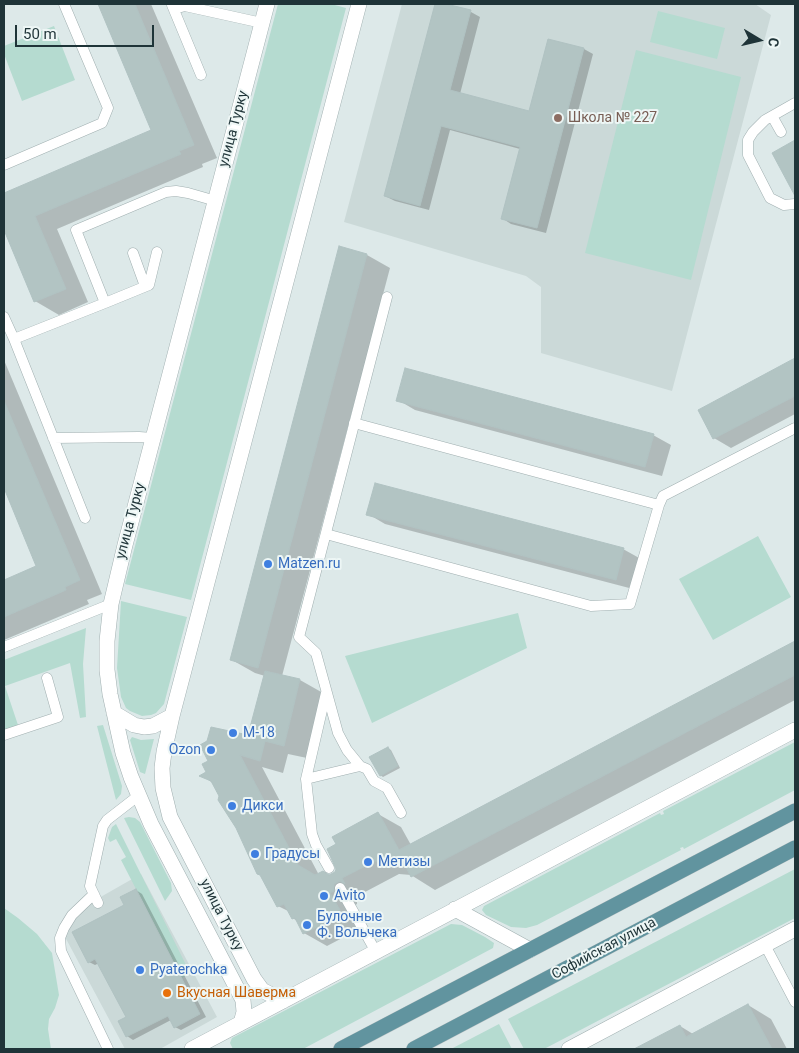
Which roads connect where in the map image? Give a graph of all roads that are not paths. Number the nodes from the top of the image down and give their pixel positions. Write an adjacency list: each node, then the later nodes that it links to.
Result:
1 (64, 4): 10 (lane)
2 (267, 4): 5 (street, улица Турку)
3 (359, 4): 32 (street, улица Турку)
4 (173, 6): 5 (lane); 6 (lane)
5 (262, 23): 11 (street, улица Турку)
6 (201, 75)
7 (795, 104): 8 (lane)
8 (772, 116): 9 (lane); 12 (lane)
9 (781, 132)
10 (4, 165)
11 (216, 201): 17 (lane); 23 (street, улица Турку)
12 (795, 204)
13 (157, 252): 15 (lane)
14 (133, 254): 15 (lane)
15 (145, 286): 17 (lane)
16 (387, 296): 20 (lane)
17 (105, 302): 19 (lane)
18 (4, 317): 19 (lane)
19 (14, 339): 22 (lane)
20 (354, 423): 24 (lane); 26 (lane)
21 (795, 428): 24 (lane)
22 (53, 438): 23 (lane); 25 (lane)
23 (153, 438): 27 (street, улица Турку)
24 (659, 505): 26 (lane)
25 (84, 518)
26 (326, 534): 30 (lane)
27 (111, 604): 28 (lane); 31 (street, улица Турку)
28 (4, 647)
29 (47, 678): 34 (lane)
30 (327, 691): 35 (lane); 36 (lane)
31 (114, 713): 32 (street); 37 (street, улица Турку)
32 (172, 716): 48 (street, улица Турку)
33 (795, 730): 43 (street)
34 (4, 735)
35 (360, 766): 36 (lane); 39 (lane)
36 (306, 779): 41 (lane)
37 (138, 796): 50 (street, улица Турку); 51 (lane)
38 (795, 811): 46 (main road)
39 (401, 813)
40 (795, 848): 54 (main road, Софийская улица)
41 (329, 868)
42 (340, 888): 47 (lane)
43 (455, 909): 46 (street); 47 (street)
44 (795, 929): 45 (street)
45 (765, 945): 49 (lane); 55 (street)
46 (530, 950): 53 (main road)
47 (376, 952): 48 (street)
48 (282, 1002): 50 (street)
49 (795, 1002)
50 (241, 1023): 52 (street)
51 (108, 1049)
52 (192, 1049)
53 (341, 1049)
54 (414, 1049)
55 (569, 1049)

